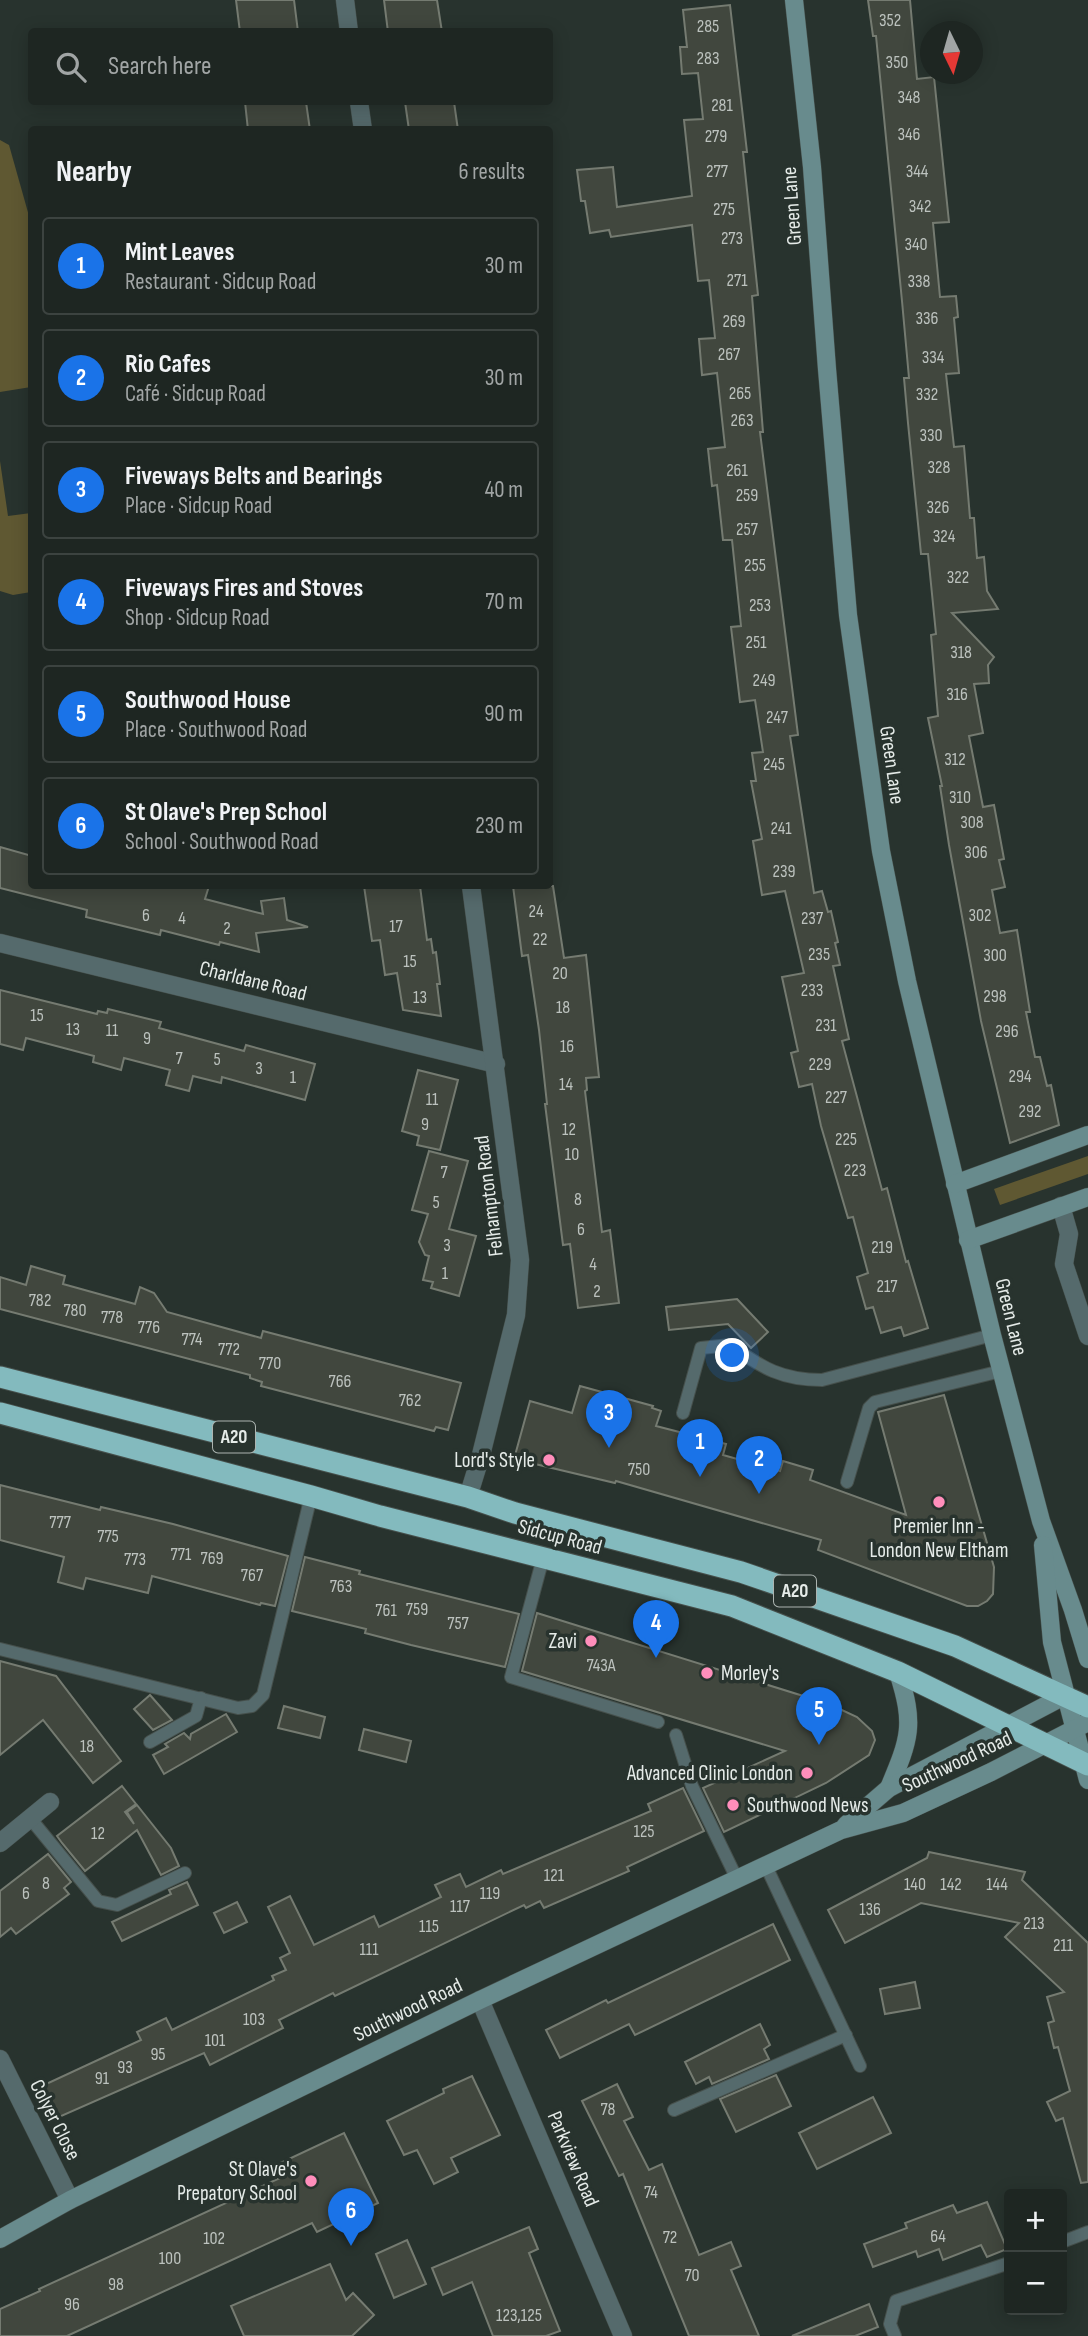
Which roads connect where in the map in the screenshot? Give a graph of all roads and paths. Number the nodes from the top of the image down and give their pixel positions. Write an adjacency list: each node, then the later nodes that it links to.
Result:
1 (345, 0): 3 (street)
2 (794, 0): 10 (main road, Green Lane)
3 (348, 28)
4 (359, 105): 5 (street)
5 (362, 126)
6 (471, 889): 8 (street, Felhampton Road)
7 (0, 943): 8 (street, Charldane Road)
8 (496, 1064): 22 (street, Felhampton Road)
9 (1088, 1135): 10 (main road)
10 (955, 1184): 13 (main road, Green Lane)
11 (1088, 1196): 12 (main road)
12 (1061, 1206): 13 (main road); 15 (street)
13 (968, 1240): 14 (main road, Green Lane)
14 (992, 1335): 16 (main road, Green Lane); 19 (lane)
15 (1088, 1335)
16 (1001, 1371): 20 (lane); 23 (main road, Green Lane)
17 (0, 1377): 22 (highway, Sidcup Road / A20)
18 (0, 1413): 21 (highway, Sidcup Road / A20)
19 (683, 1413)
20 (847, 1482)
21 (311, 1496): 24 (highway, Sidcup Road / A20); 29 (lane)
22 (468, 1497): 28 (highway, Sidcup Road / A20)
23 (1041, 1521): 26 (main road, Green Lane); 28 (main road, Green Lane)
24 (543, 1558): 27 (highway, Sidcup Road / A20); 31 (lane)
25 (0, 1649): 29 (lane)
26 (1088, 1659)
27 (898, 1672): 32 (highway, Sidcup Road / A20); 38 (main road, Southwood Road)
28 (1065, 1696): 30 (highway, Sidcup Road / A20); 32 (main road, Southwood Road); 33 (main road, Green Lane)
29 (201, 1698): 35 (lane)
30 (1088, 1707)
31 (658, 1722)
32 (1007, 1725): 36 (highway, Sidcup Road / A20); 38 (main road, Southwood Road)
33 (1081, 1726): 36 (main road, Southwood Road); 37 (main road, Green Lane)
34 (676, 1735): 45 (lane)
35 (150, 1742)
36 (1045, 1744): 37 (highway, Sidcup Road / A20); 41 (main road, Southwood Road)
37 (1086, 1769)
38 (889, 1788): 41 (main road, Southwood Road)
39 (50, 1802): 40 (street)
40 (30, 1818): 42 (street); 44 (lane)
41 (841, 1830): 43 (main road, Southwood Road)
42 (0, 1843)
43 (766, 1866): 45 (main road, Southwood Road); 47 (lane)
44 (185, 1873)
45 (737, 1879): 46 (main road, Southwood Road)
46 (480, 2000): 51 (main road, Southwood Road); 56 (street, Parkview Road)
47 (846, 2035): 49 (lane); 50 (lane)
48 (0, 2059): 51 (street, Colyer Close)
49 (860, 2066)
50 (674, 2110)
51 (70, 2200): 53 (main road, Southwood Road)
52 (1088, 2232): 54 (lane)
53 (0, 2239)
54 (1067, 2240)
55 (1004, 2265): 57 (lane)
56 (623, 2336)
57 (895, 2336)

